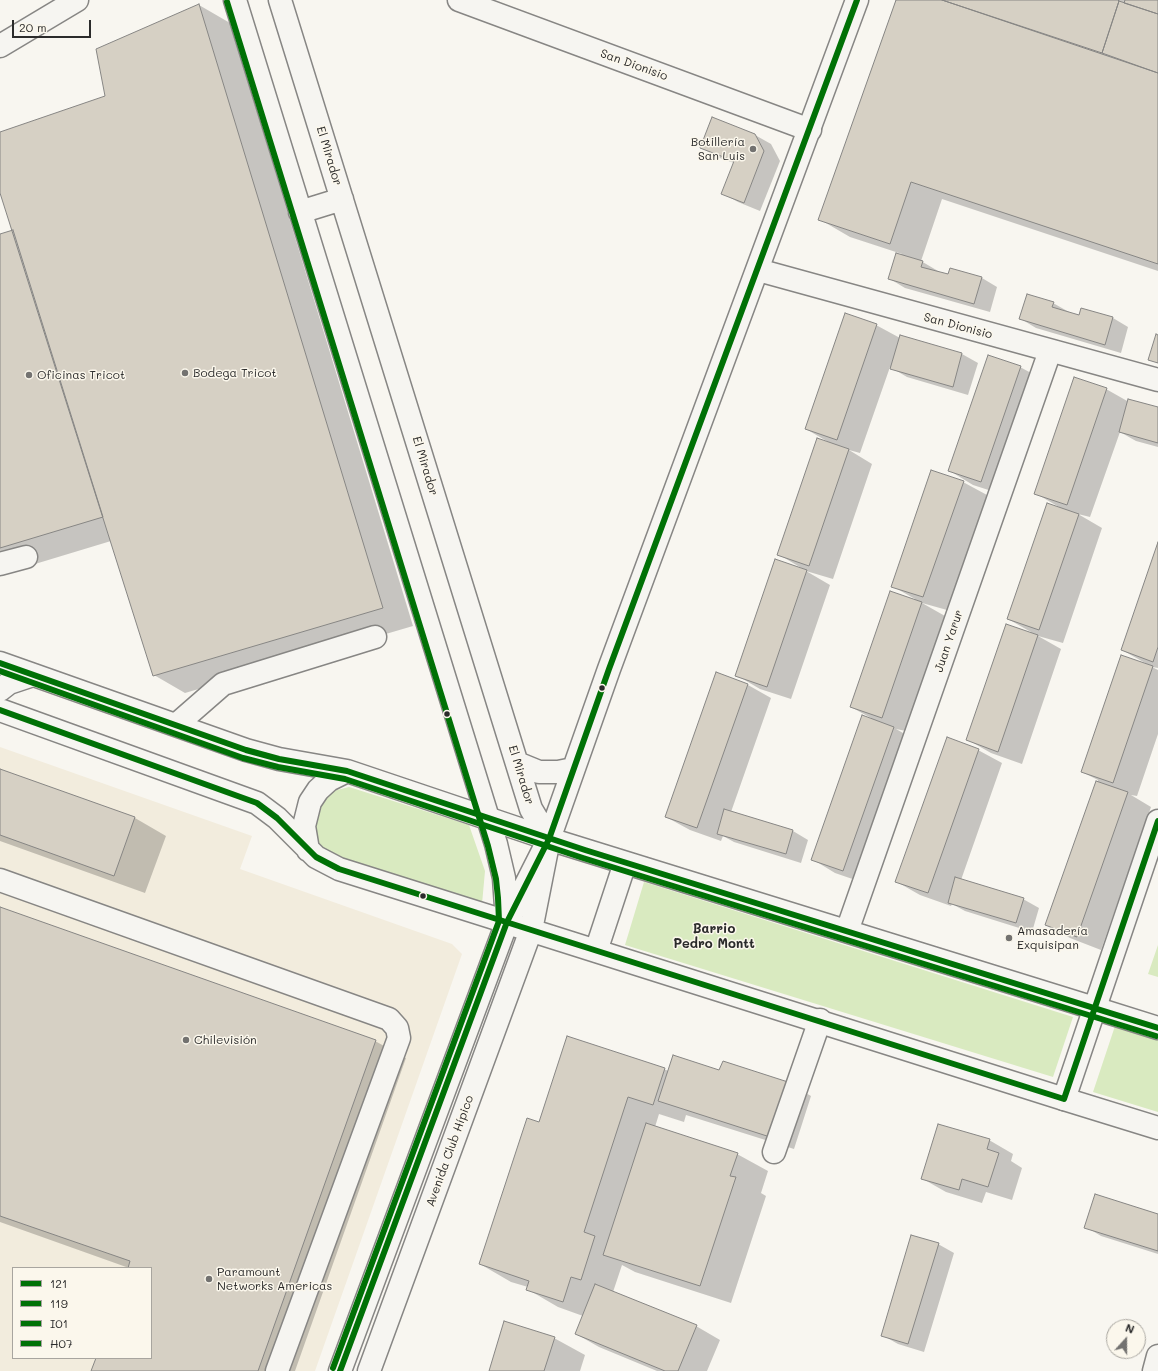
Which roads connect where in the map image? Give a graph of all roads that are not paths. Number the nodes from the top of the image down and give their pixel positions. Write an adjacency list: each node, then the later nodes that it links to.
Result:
1 (77, 0): 6 (main road)
2 (235, 0): 9 (main road)
3 (280, 0): 8 (main road, El Mirador)
4 (459, 0): 7 (main road, San Dionisio)
5 (857, 0): 7 (main road)
6 (0, 46)
7 (810, 130): 10 (main road)
8 (342, 199): 9 (main road); 21 (main road, El Mirador)
9 (300, 212): 24 (main road)
10 (758, 270): 11 (main road, San Dionisio); 22 (main road)
11 (1050, 351): 12 (main road, San Dionisio); 32 (main road, Juan Yarur)
12 (1158, 380)
13 (26, 557): 14 (main road)
14 (0, 564)
15 (375, 637): 20 (main road)
16 (0, 663): 17 (main road)
17 (33, 675): 18 (main road); 20 (main road)
18 (0, 690)
19 (0, 710): 27 (main road)
20 (176, 725): 23 (main road)
21 (517, 763): 22 (main road); 26 (main road, El Mirador)
22 (573, 769): 26 (main road)
23 (347, 771): 24 (main road); 27 (main road)
24 (488, 818): 26 (main road); 30 (main road)
25 (1158, 820): 34 (main road)
26 (549, 839): 28 (main road); 30 (main road); 31 (main road)
27 (308, 850): 30 (main road)
28 (625, 863): 32 (main road); 33 (main road)
29 (0, 880): 43 (main road)
30 (507, 922): 31 (main road); 40 (main road)
31 (531, 930): 33 (main road); 41 (main road, Avenida Club Hípico)
32 (847, 931): 34 (main road)
33 (596, 951): 35 (main road)
34 (1094, 1008): 36 (main road); 37 (main road)
35 (820, 1020): 37 (main road); 39 (main road)
36 (1158, 1028)
37 (1064, 1099): 38 (main road)
38 (1158, 1128)
39 (774, 1152)
40 (390, 1240): 41 (main road); 44 (main road)
41 (414, 1248): 45 (main road, Avenida Club Hípico)
42 (1158, 1356): 46 (main road)
43 (277, 1371)
44 (340, 1371)
45 (370, 1371)
46 (1154, 1371)

